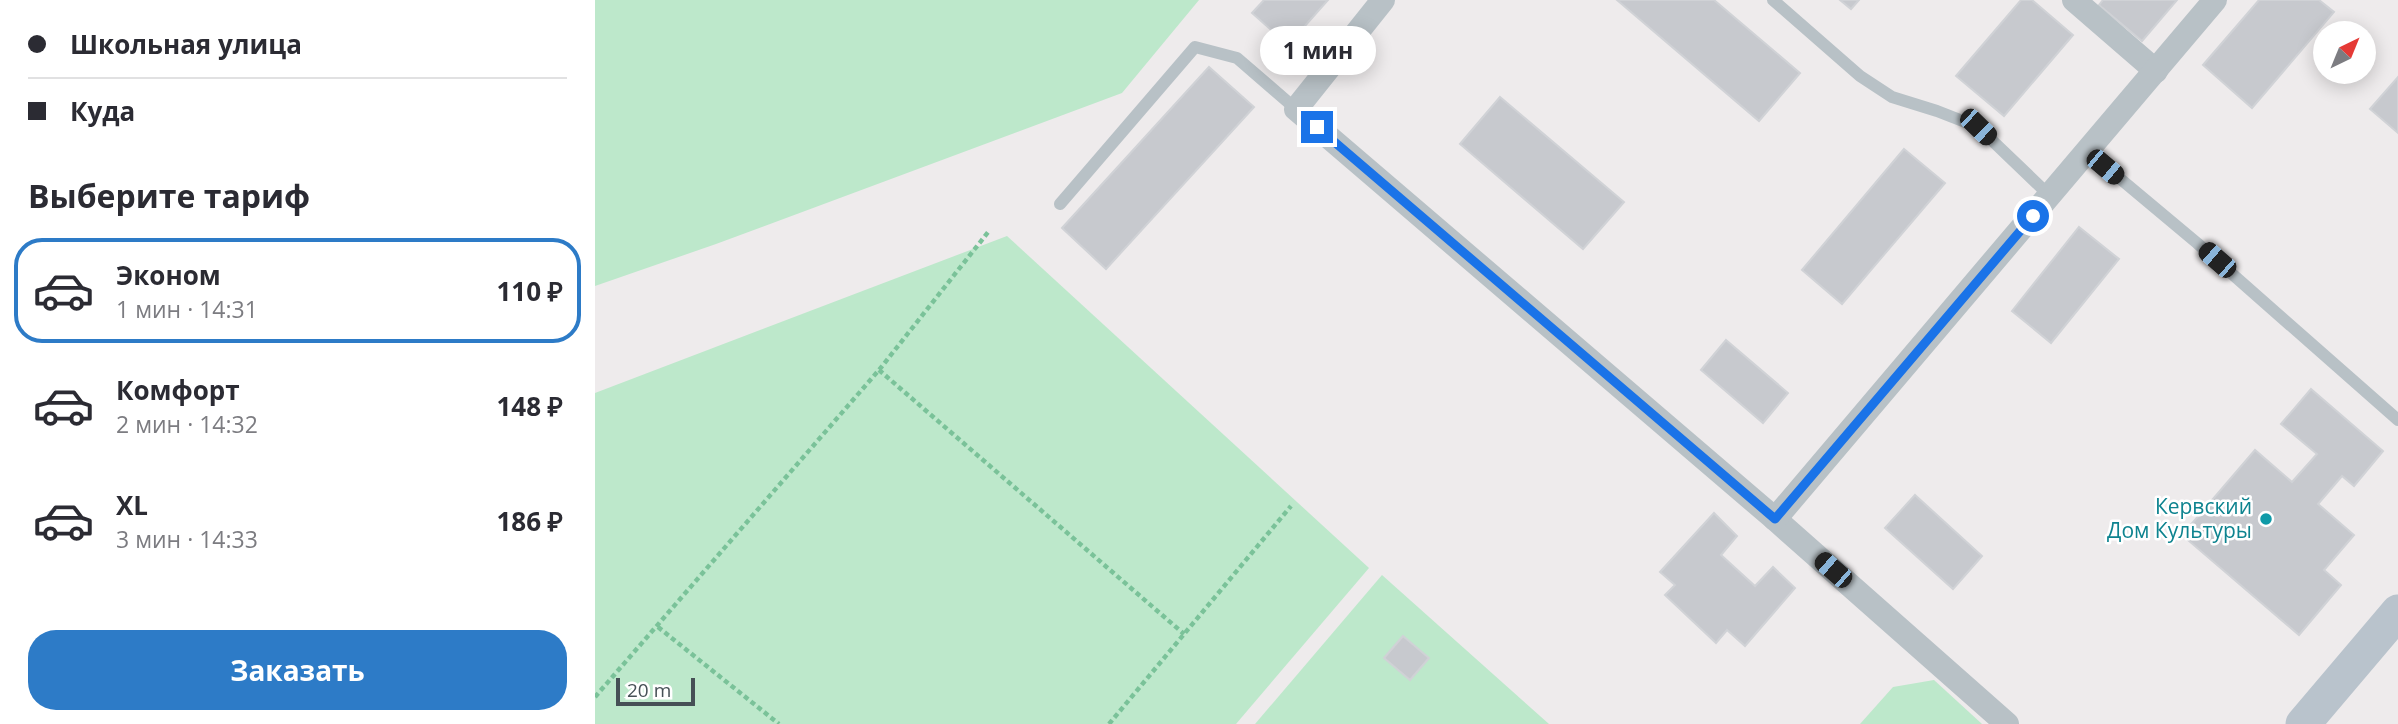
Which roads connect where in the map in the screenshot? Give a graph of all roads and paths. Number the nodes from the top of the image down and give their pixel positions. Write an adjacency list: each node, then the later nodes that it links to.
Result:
1 (1383, 0): 6 (street)
2 (1773, 0): 8 (lane)
3 (2074, 0): 5 (street)
4 (2215, 0): 5 (street)
5 (2156, 71): 7 (street)
6 (1296, 109): 9 (lane); 14 (street)
7 (2087, 151): 8 (street); 12 (lane)
8 (2050, 196): 14 (street)
9 (1060, 204)
10 (989, 232): 11 (path)
11 (879, 370): 16 (path); 17 (path)
12 (2398, 420)
13 (1291, 506): 17 (path)
14 (1775, 519): 21 (street)
15 (2398, 612): 22 (street)
16 (658, 627): 18 (path); 19 (path)
17 (1185, 634): 20 (path)
18 (595, 697)
19 (779, 724)
20 (1109, 724)
21 (2007, 724)
22 (2303, 724)

